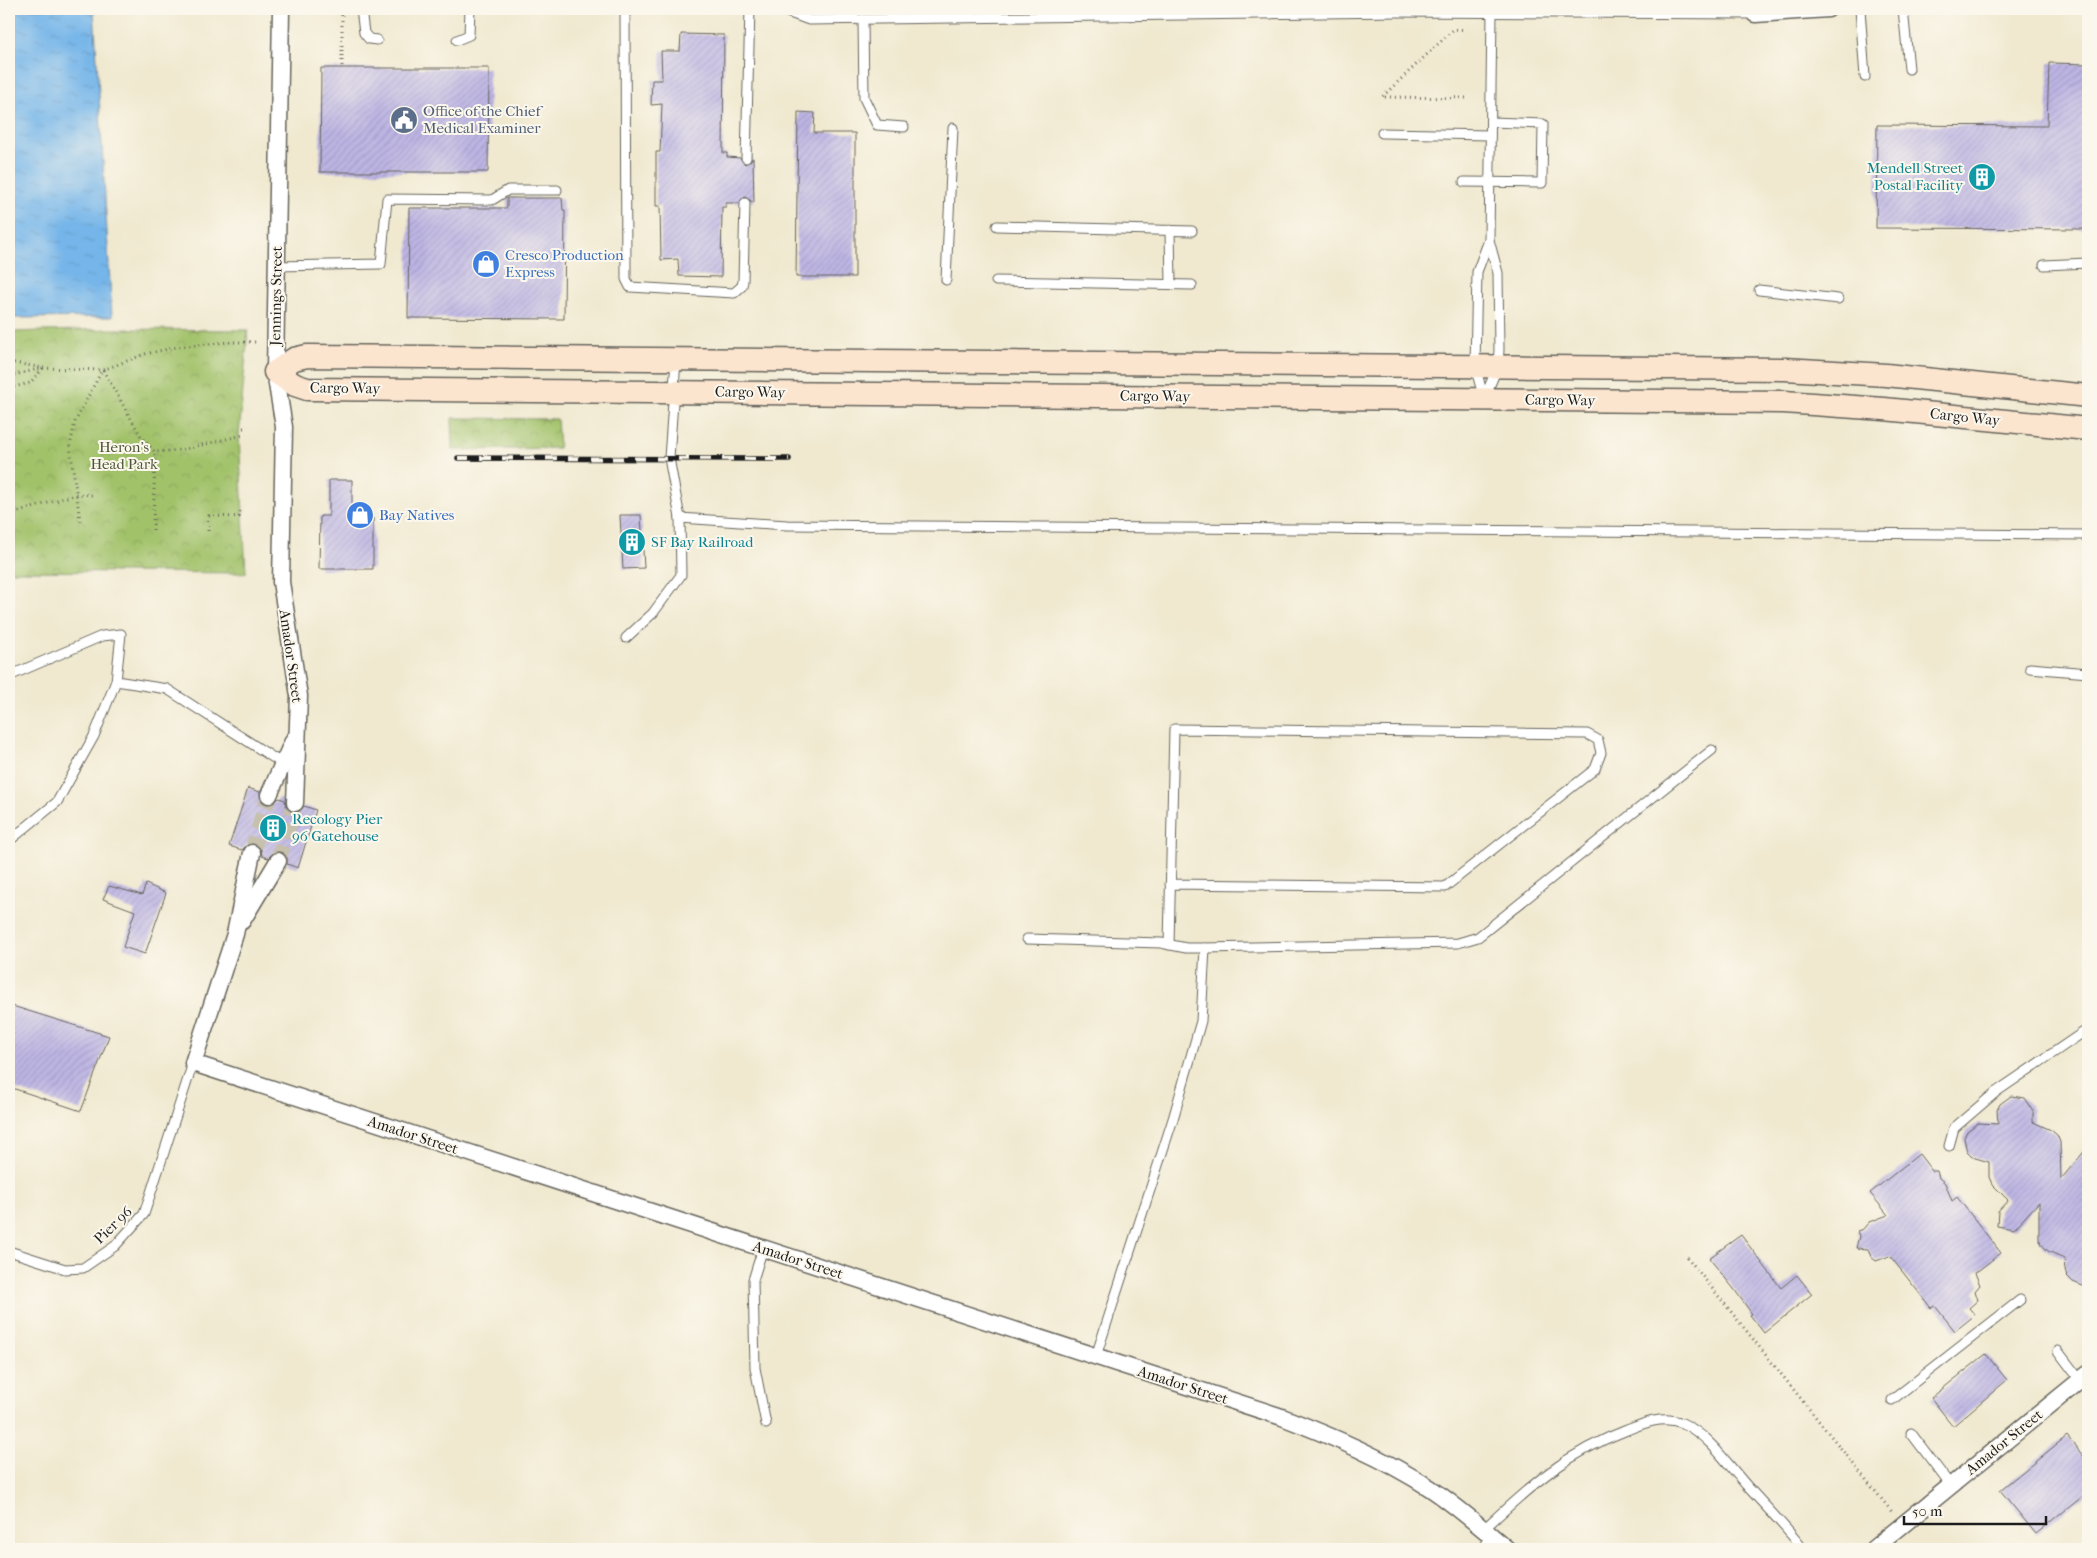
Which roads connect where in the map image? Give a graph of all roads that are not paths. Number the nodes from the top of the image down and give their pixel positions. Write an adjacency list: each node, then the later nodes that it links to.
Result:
1 (281, 9): 35 (street, Jennings Street)
2 (362, 9): 15 (lane)
3 (470, 9): 16 (lane)
4 (625, 9): 28 (lane)
5 (750, 9): 24 (lane)
6 (779, 9): 14 (lane)
7 (1797, 9): 8 (street); 13 (street)
8 (1828, 9)
9 (1860, 9): 18 (lane)
10 (1903, 9): 17 (lane)
11 (1544, 10): 12 (lane); 13 (lane)
12 (1492, 12): 14 (lane); 19 (lane)
13 (1755, 14)
14 (863, 19): 20 (lane)
15 (377, 40)
16 (457, 40)
17 (1909, 69)
18 (1864, 77)
19 (1491, 122): 23 (lane); 26 (lane)
20 (904, 127)
21 (953, 128): 36 (lane)
22 (1382, 132): 23 (lane)
23 (1490, 135): 26 (lane)
24 (746, 158)
25 (1464, 182): 26 (lane)
26 (1490, 182): 32 (lane)
27 (557, 190): 35 (lane)
28 (746, 203)
29 (997, 226): 30 (lane)
30 (1170, 230): 31 (lane); 38 (lane)
31 (1192, 230)
32 (1489, 240): 43 (lane); 44 (lane)
33 (2088, 263): 34 (lane)
34 (2044, 265)
35 (276, 266): 45 (street, Jennings Street)
36 (946, 280)
37 (996, 281): 38 (lane)
38 (1171, 284): 39 (lane)
39 (1192, 285)
40 (1759, 290): 41 (lane)
41 (1838, 299)
42 (676, 360): 43 (main road, Cargo Way); 45 (main road, Cargo Way); 46 (lane)
43 (1475, 366): 44 (main road, Cargo Way); 48 (lane)
44 (1498, 366): 47 (main road, Cargo Way); 48 (lane)
45 (275, 372): 46 (main road, Cargo Way); 52 (street, Jennings Street)
46 (674, 391): 48 (main road, Cargo Way); 50 (lane)
47 (2088, 396)
48 (1484, 399): 49 (main road, Cargo Way)
49 (2088, 430)
50 (680, 518): 51 (lane); 53 (lane)
51 (2088, 535)
52 (281, 582): 58 (street, Amador Street)
53 (626, 638)
54 (2030, 668): 55 (lane)
55 (2088, 674)
56 (9, 676): 57 (lane)
57 (116, 680): 60 (lane); 63 (lane)
58 (298, 730): 60 (street, Amador Street); 62 (street, Amador Street)
59 (1712, 750): 70 (lane)
60 (283, 764): 61 (street, Amador Street)
61 (269, 795)
62 (295, 803)
63 (9, 841)
64 (252, 853): 67 (street)
65 (278, 861): 67 (street)
66 (1170, 884): 66 (lane); 69 (lane)
67 (235, 934): 72 (street)
68 (1027, 939): 69 (lane)
69 (1169, 945): 70 (lane)
70 (1205, 948): 78 (lane)
71 (2088, 1028): 73 (lane)
72 (193, 1063): 74 (street, Amador Street); 75 (lane, Pier 96)
73 (1949, 1146)
74 (762, 1248): 78 (street, Amador Street); 81 (lane)
75 (9, 1252)
76 (2020, 1300): 80 (lane)
77 (2058, 1351): 79 (lane)
78 (1096, 1356): 84 (street, Amador Street)
79 (2084, 1377): 83 (street, Amador Street)
80 (1892, 1400)
81 (766, 1424)
82 (1911, 1433): 83 (lane)
83 (1951, 1486): 88 (street, Amador Street)
84 (1487, 1532): 85 (lane); 86 (street, Amador Street); 87 (lane)
85 (1482, 1549)
86 (1507, 1549)
87 (1803, 1549)
88 (1873, 1549)

